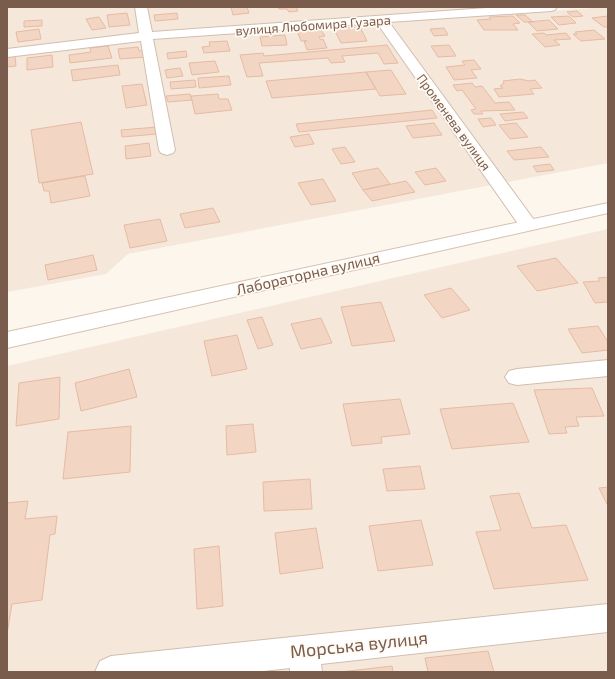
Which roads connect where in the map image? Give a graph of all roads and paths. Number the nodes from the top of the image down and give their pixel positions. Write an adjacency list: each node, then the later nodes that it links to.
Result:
1 (141, 7): 4 (street)
2 (551, 7): 3 (street, вулиця Любомира Гузара)
3 (381, 20): 4 (street, вулиця Любомира Гузара); 8 (street, Променева вулиця)
4 (147, 36): 5 (street, вулиця Любомира Гузара); 6 (street)
5 (7, 53)
6 (167, 150)
7 (608, 208): 8 (street, Лабораторна вулиця)
8 (528, 224): 9 (street, Лабораторна вулиця)
9 (7, 340)
10 (608, 368): 11 (street)
11 (517, 377)
12 (608, 618): 13 (street, Морська вулиця)
13 (305, 661): 14 (street, Морська вулиця)
14 (111, 672)

